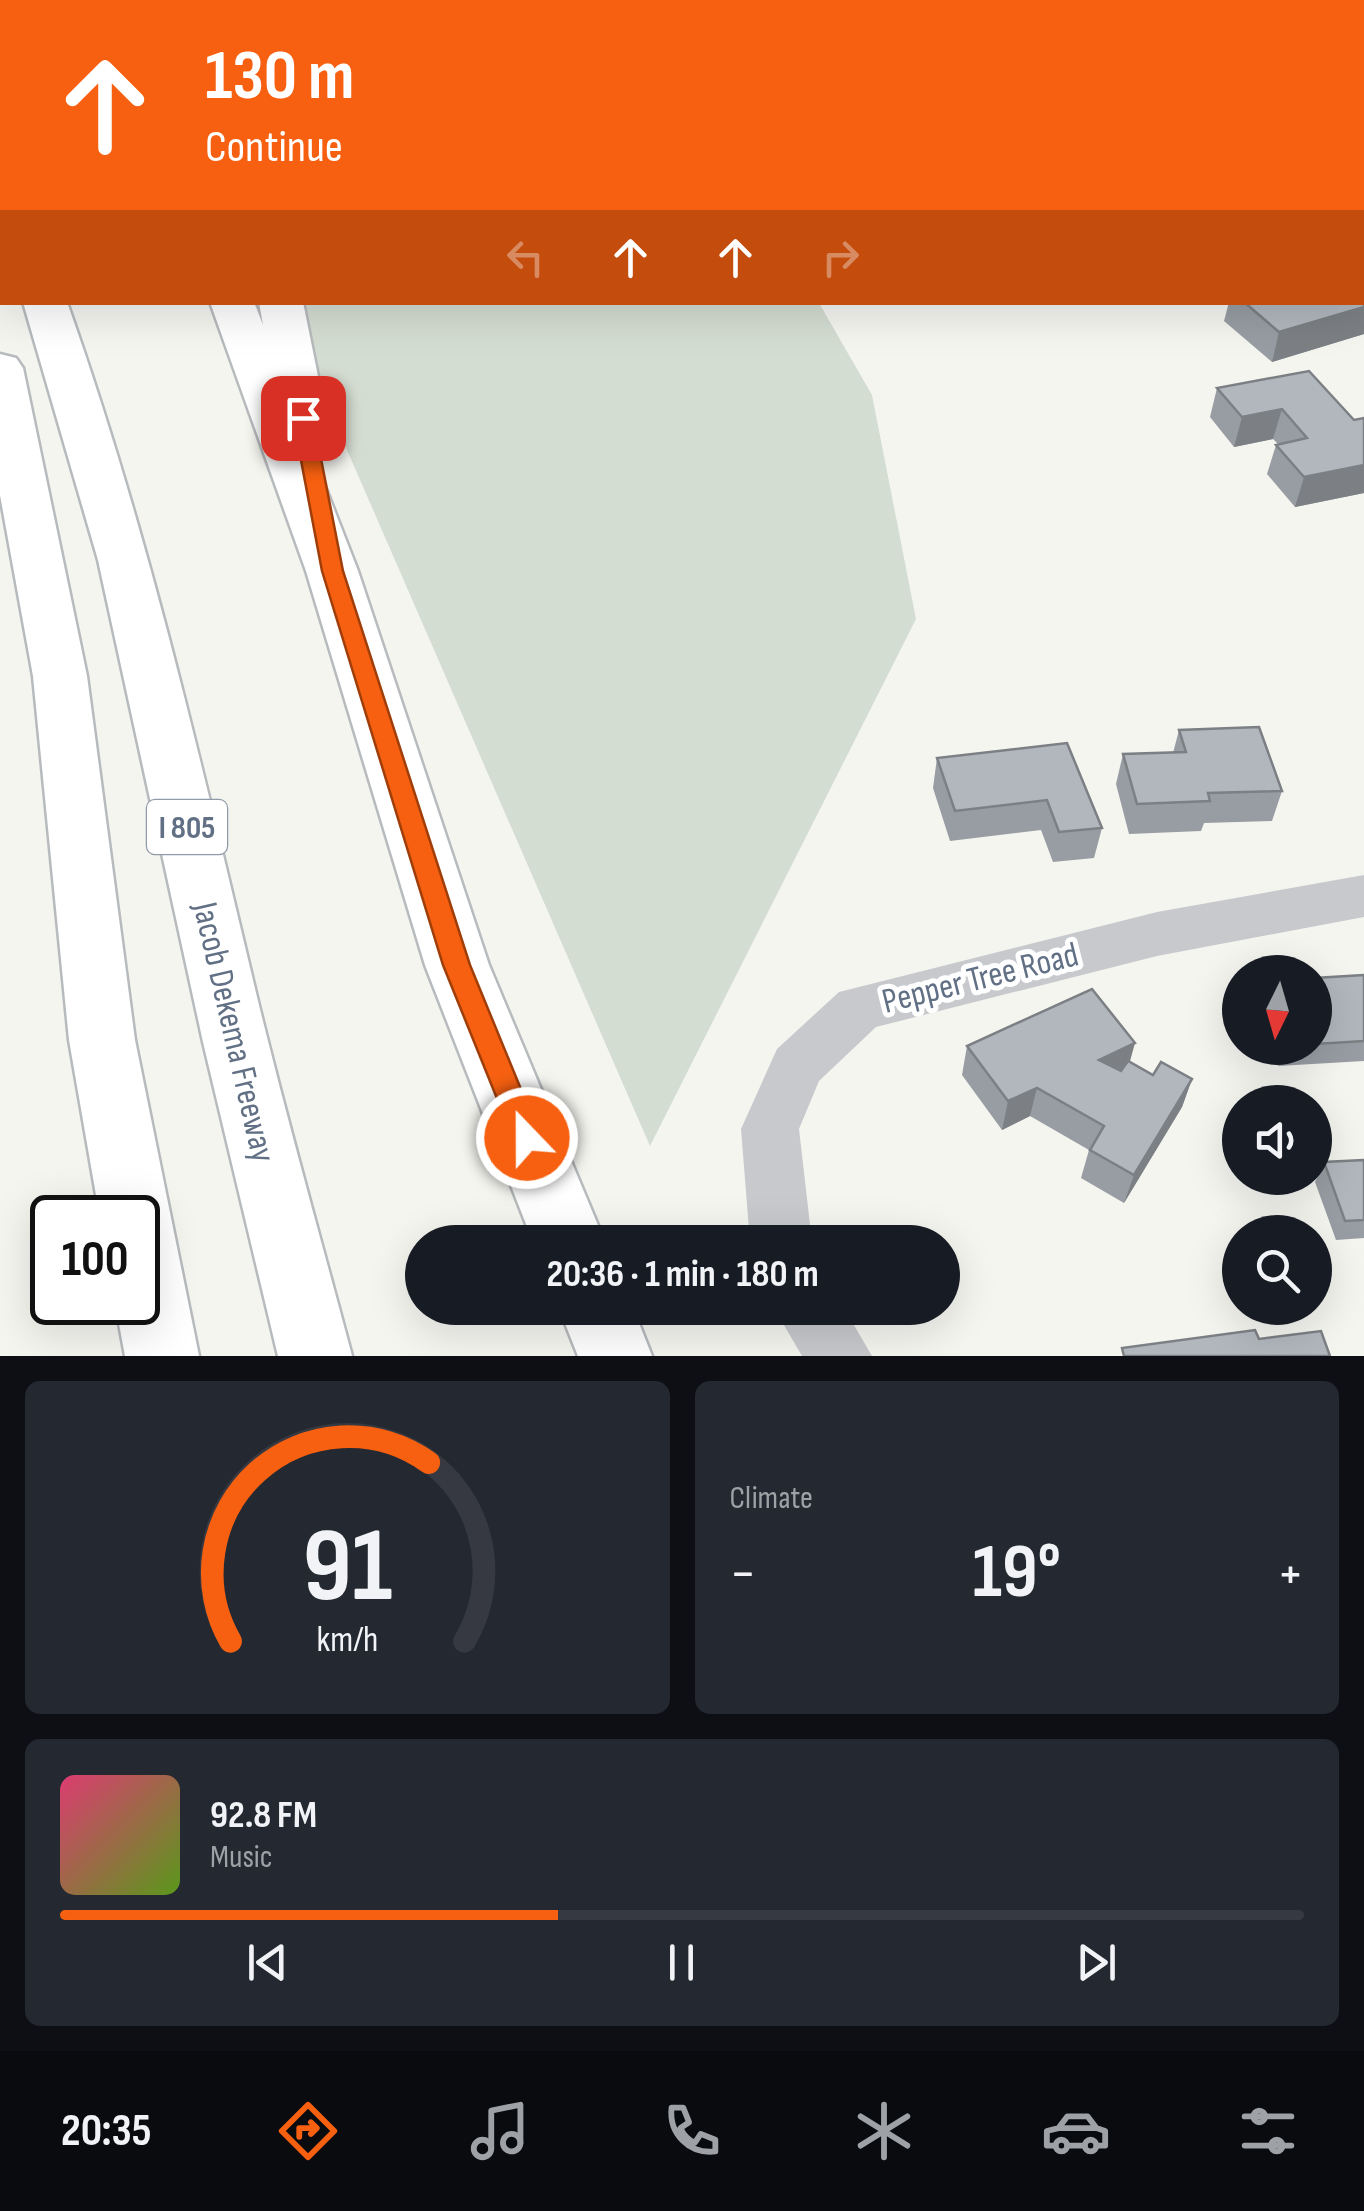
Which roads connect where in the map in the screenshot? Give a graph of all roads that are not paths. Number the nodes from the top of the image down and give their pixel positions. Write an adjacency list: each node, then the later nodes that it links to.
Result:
1 (47, 305): 16 (highway, Jacob Dekema Freeway / I 805)
2 (233, 305): 5 (highway)
3 (282, 305): 5 (highway)
4 (0, 368): 7 (highway)
5 (332, 571): 8 (highway)
6 (1364, 896): 9 (street, Pepper Tree Road)
7 (127, 1195)
8 (563, 1225)
9 (779, 1225)
10 (128, 1325): 14 (highway)
11 (155, 1325): 15 (highway)
12 (603, 1325): 17 (highway)
13 (818, 1325): 18 (street)
14 (125, 1356)
15 (162, 1356)
16 (315, 1356)
17 (616, 1356)
18 (840, 1356)

